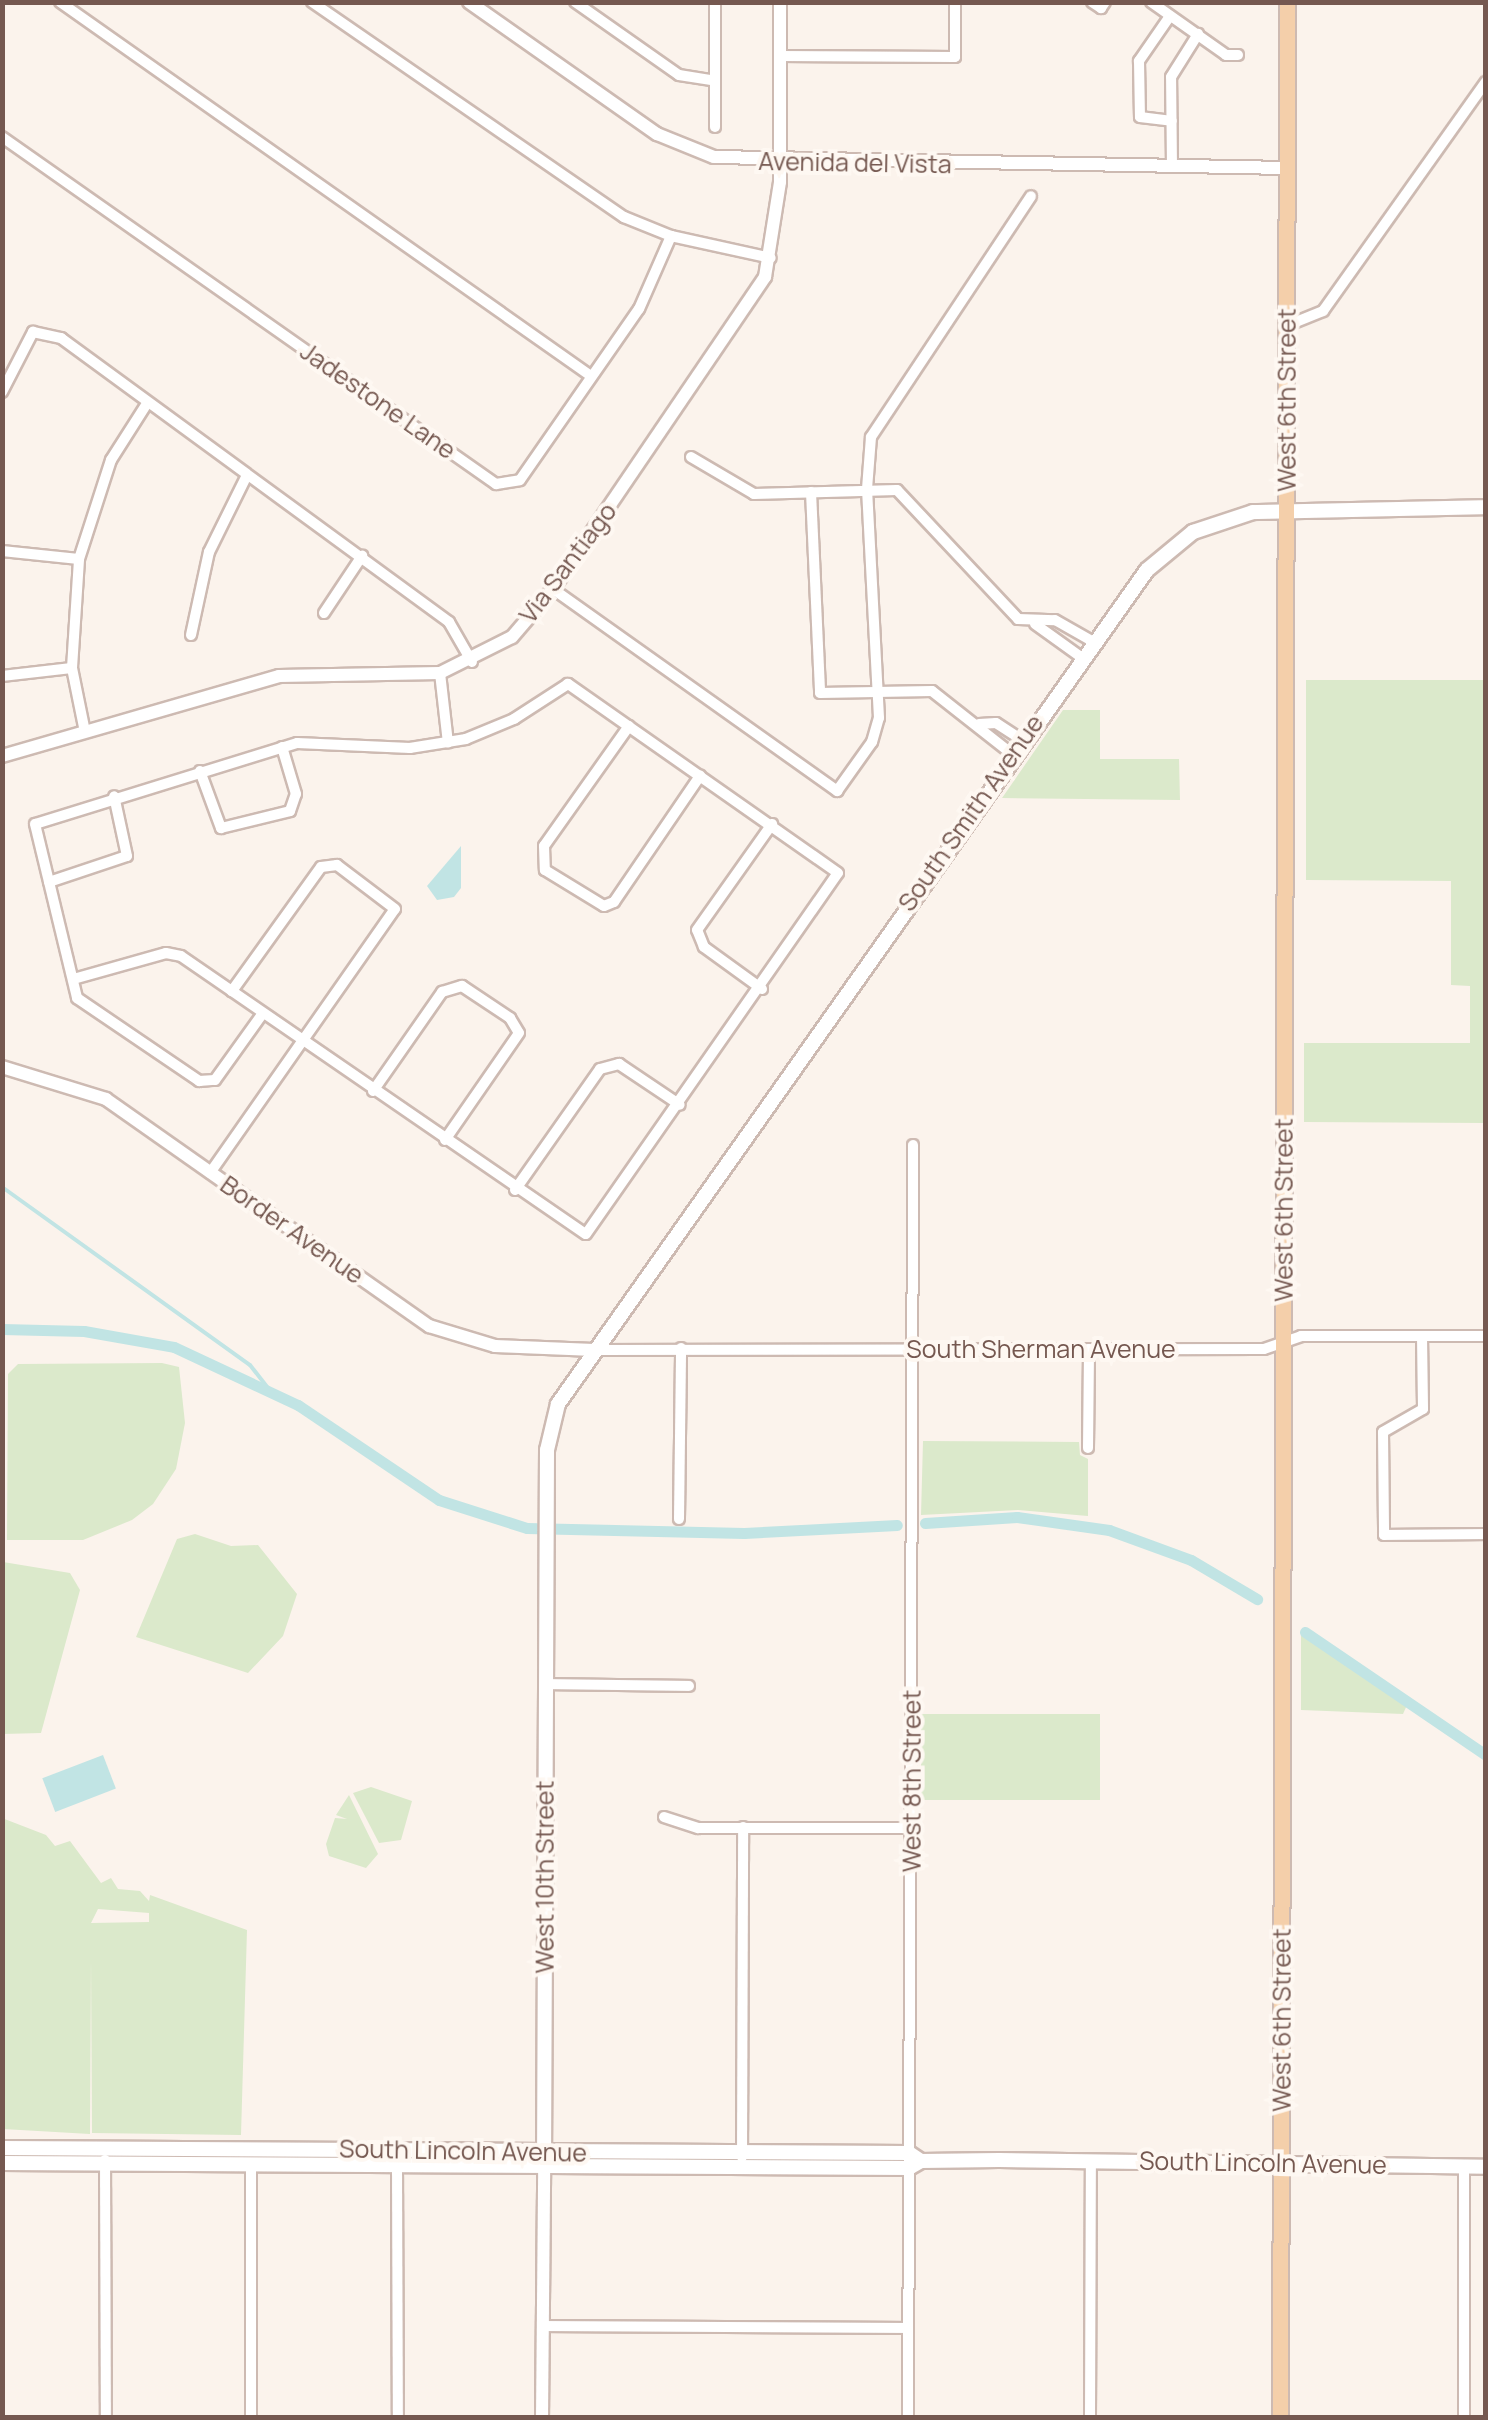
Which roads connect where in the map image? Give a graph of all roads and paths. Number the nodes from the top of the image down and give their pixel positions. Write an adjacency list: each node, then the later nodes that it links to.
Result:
1 (60, 2): 28 (street)
2 (312, 2): 25 (street)
3 (469, 2): 21 (street, Avenida del Vista)
4 (575, 2): 16 (street)
5 (715, 2): 16 (street)
6 (780, 2): 15 (street, Via Santiago)
7 (955, 2): 15 (street)
8 (1092, 2): 9 (street)
9 (1105, 2)
10 (1152, 2): 12 (street)
11 (1287, 2): 23 (main road, West 6th Street)
12 (1170, 16): 13 (street); 18 (street)
13 (1198, 34): 14 (street); 18 (street)
14 (1238, 55)
15 (780, 56): 21 (street, Via Santiago)
16 (715, 81): 19 (street)
17 (1486, 82): 27 (street)
18 (1172, 122): 22 (street)
19 (715, 127)
20 (2, 137): 28 (street, Jadestone Lane)
21 (780, 162): 22 (street, Avenida del Vista); 26 (street, Via Santiago)
22 (1172, 167): 23 (street, Avenida del Vista)
23 (1287, 168): 27 (main road, West 6th Street)
24 (1032, 196): 33 (street)
25 (671, 236): 26 (street); 28 (street, Jadestone Lane)
26 (772, 258): 40 (street, Via Santiago)
27 (1286, 326): 35 (main road, West 6th Street)
28 (591, 376)
29 (2, 392): 30 (street)
30 (146, 405): 32 (street); 39 (street)
31 (691, 457): 34 (street)
32 (247, 475): 38 (street); 43 (street)
33 (867, 488): 34 (street); 42 (street); 50 (street)
34 (810, 492): 50 (street)
35 (1287, 507): 36 (main road, South Smith Avenue); 44 (main road, South Smith Avenue); 78 (main road, West 6th Street)
36 (1486, 507)
37 (2, 551): 39 (street)
38 (362, 556): 41 (street); 46 (street)
39 (79, 559): 47 (street)
40 (553, 589): 46 (street, Via Santiago); 50 (street)
41 (324, 613)
42 (1035, 624): 44 (street); 45 (street)
43 (191, 634)
44 (1092, 641): 45 (main road, South Smith Avenue)
45 (1080, 657): 54 (main road, South Smith Avenue)
46 (472, 662): 48 (street, Via Santiago)
47 (72, 668): 49 (street); 53 (street)
48 (440, 673): 53 (street, Via Santiago); 55 (street)
49 (2, 676)
50 (878, 692): 51 (street)
51 (979, 724): 54 (street); 57 (street)
52 (629, 726): 55 (street); 60 (street); 60 (street)
53 (85, 732): 58 (street, Via Santiago)
54 (1022, 740): 57 (main road, South Smith Avenue)
55 (448, 743): 56 (street)
56 (282, 747): 59 (street); 59 (street)
57 (1012, 754): 82 (main road, South Smith Avenue)
58 (2, 756)
59 (200, 772): 61 (street)
60 (700, 776): 62 (street)
61 (114, 796): 63 (street); 63 (street)
62 (772, 824): 65 (street); 65 (street)
63 (49, 882): 64 (street)
64 (77, 978): 66 (street); 67 (street)
65 (762, 988): 71 (street)
66 (232, 991): 67 (street); 68 (street)
67 (263, 1013): 68 (street)
68 (303, 1041): 70 (street); 74 (street)
69 (2, 1067): 74 (street, Border Avenue)
70 (373, 1091): 72 (street); 72 (street)
71 (680, 1105): 75 (street); 75 (street)
72 (445, 1140): 75 (street)
73 (913, 1145): 80 (street, West 8th Street)
74 (210, 1173): 82 (street, Border Avenue)
75 (515, 1190)
76 (1422, 1336): 77 (street, South Sherman Avenue); 78 (street, South Sherman Avenue); 85 (street)
77 (1486, 1336)
78 (1283, 1342): 81 (street, South Sherman Avenue); 97 (main road, West 6th Street)
79 (681, 1348): 80 (street, South Sherman Avenue); 82 (street, South Sherman Avenue); 84 (street)
80 (914, 1348): 81 (street, South Sherman Avenue); 90 (street, West 8th Street)
81 (1089, 1349): 83 (street)
82 (594, 1350): 86 (main road, West 10th Street)
83 (1088, 1448)
84 (679, 1519)
85 (1486, 1534)
86 (546, 1684): 87 (street); 93 (main road, West 10th Street)
87 (690, 1686)
88 (664, 1818): 89 (street)
89 (743, 1828): 90 (street); 94 (street)
90 (912, 1828): 95 (street, West 8th Street)
91 (2, 2148): 92 (main road, South Lincoln Avenue)
92 (105, 2156): 93 (main road, South Lincoln Avenue); 98 (main road, South Lincoln Avenue); 99 (main road, South Lincoln Avenue); 105 (street)
93 (544, 2160): 94 (main road, South Lincoln Avenue); 100 (main road, South Lincoln Avenue); 103 (street, West 10th Street)
94 (742, 2160): 95 (main road, South Lincoln Avenue)
95 (913, 2160): 96 (main road, South Lincoln Avenue); 104 (street, West 8th Street)
96 (1091, 2161): 97 (main road, South Lincoln Avenue); 110 (street)
97 (1281, 2162): 101 (main road, South Lincoln Avenue); 111 (main road, West 6th Street)
98 (2, 2163)
99 (252, 2165): 100 (main road, South Lincoln Avenue); 106 (street)
100 (396, 2166): 107 (street)
101 (1464, 2167): 102 (main road, South Lincoln Avenue); 112 (street)
102 (1486, 2167)
103 (543, 2326): 104 (street); 108 (street, West 10th Street)
104 (908, 2328): 109 (street, West 8th Street)
105 (106, 2418)
106 (251, 2418)
107 (398, 2418)
108 (542, 2418)
109 (908, 2418)
110 (1090, 2418)
111 (1280, 2418)
112 (1464, 2418)

